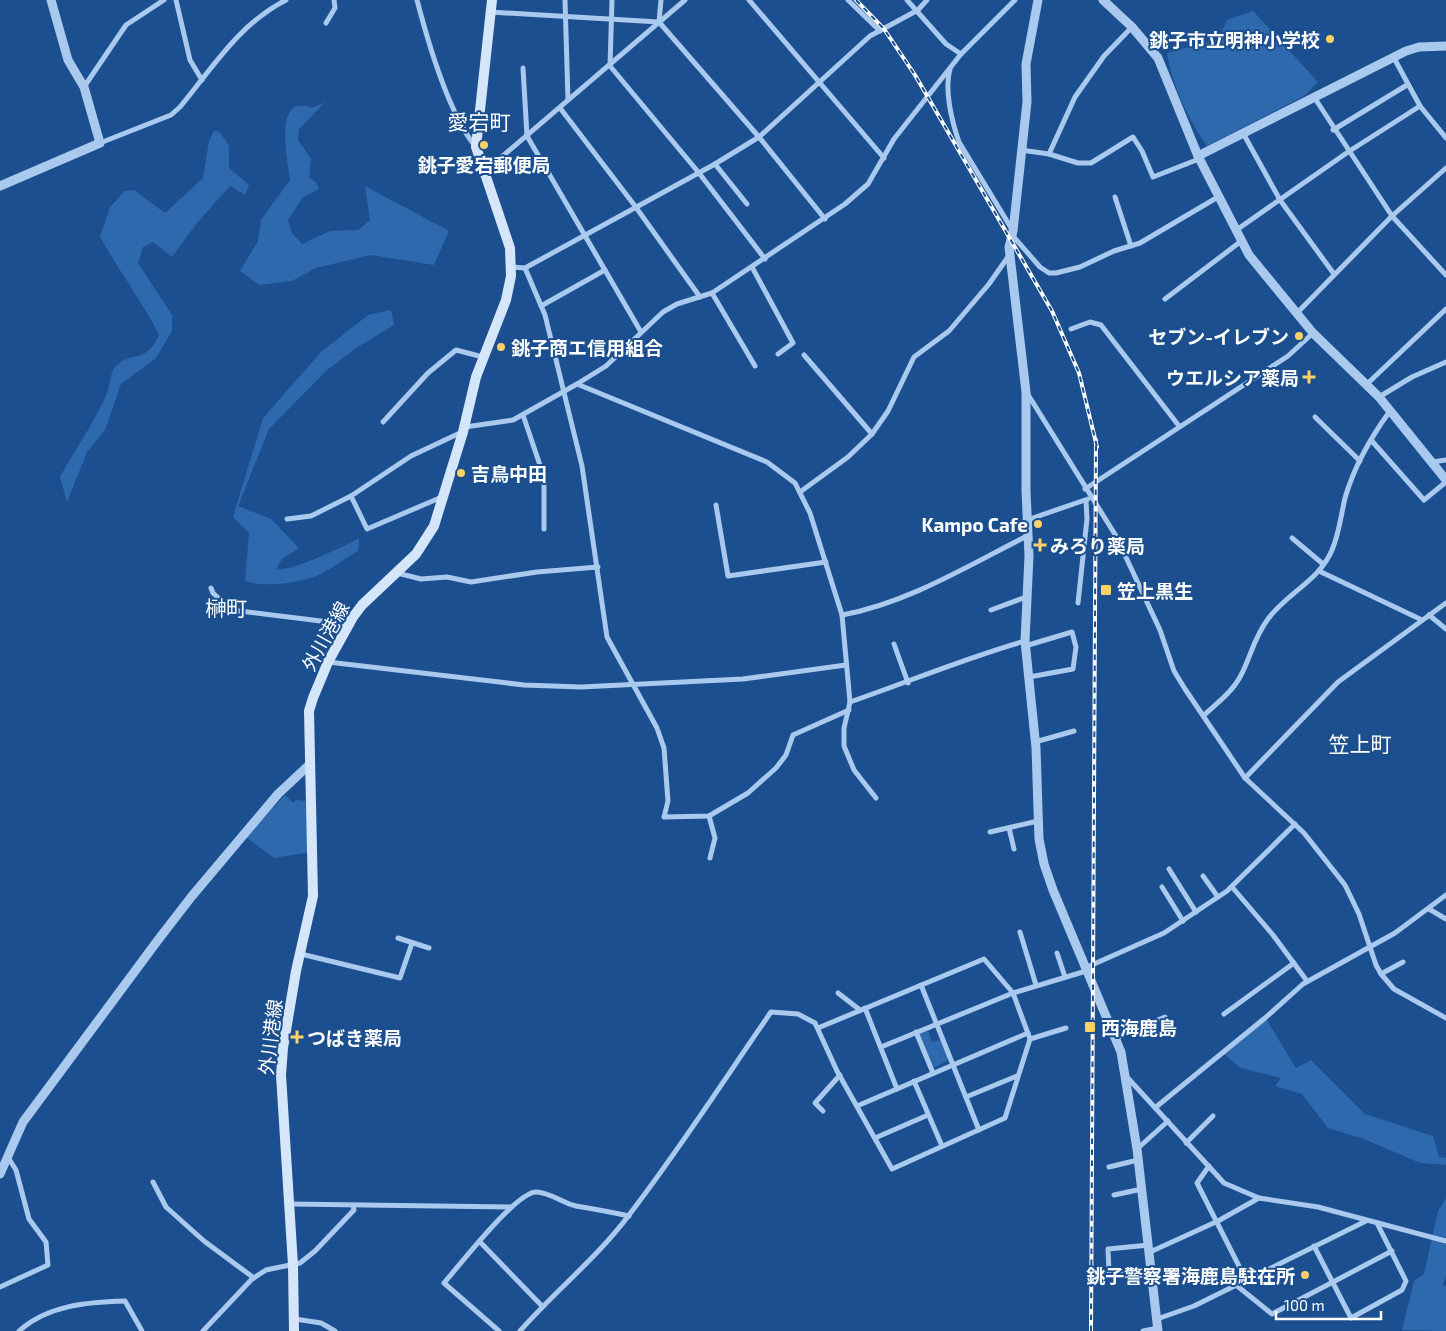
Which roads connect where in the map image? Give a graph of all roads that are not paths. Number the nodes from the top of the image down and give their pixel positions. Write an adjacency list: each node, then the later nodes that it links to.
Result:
1 (51, 0): 36 (street)
2 (164, 0): 36 (street)
3 (176, 0): 33 (street)
4 (286, 0): 33 (street)
5 (334, 0): 24 (street)
6 (417, 0): 47 (street)
7 (492, 0): 20 (main road, 外川港線)
8 (565, 0): 21 (street)
9 (612, 0): 22 (street)
10 (661, 0): 23 (street)
11 (685, 0): 23 (street)
12 (749, 0): 34 (street)
13 (848, 0): 26 (street)
14 (907, 0): 19 (street)
15 (927, 0): 19 (street)
16 (1015, 0): 28 (street)
17 (1038, 0): 48 (street)
18 (1108, 1): 25 (street)
19 (918, 10): 26 (street); 28 (street)
20 (490, 12): 21 (street); 47 (main road, 外川港線)
21 (566, 16): 22 (street); 38 (street)
22 (611, 20): 23 (street); 30 (street)
23 (660, 22): 30 (street); 44 (street)
24 (326, 24)
25 (1132, 27): 50 (street); 51 (street)
26 (880, 31): 34 (street)
27 (1446, 46): 29 (street)
28 (960, 54): 31 (street)
29 (1394, 58): 35 (street); 37 (street)
30 (610, 66): 38 (street); 56 (street)
31 (951, 66): 52 (street); 66 (street)
32 (523, 68): 43 (street)
33 (202, 80): 46 (street)
34 (819, 84): 44 (street); 52 (street)
35 (1407, 85): 39 (street); 41 (street)
36 (84, 87): 46 (street)
37 (1314, 97): 41 (street); 42 (street)
38 (568, 100): 40 (street)
39 (1420, 106): 45 (street); 49 (street)
40 (560, 108): 43 (street); 62 (street)
41 (1334, 130): 49 (street)
42 (1243, 133): 51 (street); 60 (street)
43 (527, 136): 55 (street); 67 (street)
44 (759, 137): 53 (street); 64 (street)
45 (1446, 138)
46 (100, 143): 57 (street)
47 (476, 147): 55 (main road, 外川港線)
48 (1021, 150): 50 (street); 66 (street)
49 (1348, 152): 60 (street); 63 (street)
50 (1049, 154): 51 (street)
51 (1198, 157): 59 (street)
52 (884, 158): 64 (street)
53 (715, 164): 56 (street); 61 (street)
54 (1446, 168): 63 (street)
55 (484, 172): 72 (main road, 外川港線)
56 (699, 173): 62 (street); 71 (street)
57 (0, 186)
58 (1115, 197): 69 (street)
59 (1218, 197): 65 (street); 69 (street)
60 (1280, 200): 65 (street); 76 (street)
61 (747, 204)
62 (636, 206): 67 (street); 79 (street)
63 (1392, 216): 76 (street); 77 (street)
64 (825, 219): 71 (street)
65 (1235, 232): 68 (street)
66 (1012, 233): 69 (street); 70 (street)
67 (585, 235): 73 (street); 75 (street)
68 (1240, 242): 80 (street); 83 (street)
69 (1131, 246)
70 (1010, 253): 95 (street); 103 (street)
71 (765, 259): 74 (street)
72 (512, 267): 73 (street); 89 (main road, 外川港線)
73 (525, 268): 81 (street)
74 (752, 268): 78 (street); 87 (street)
75 (605, 270): 81 (street); 85 (street)
76 (1334, 274): 83 (street)
77 (1446, 275)
78 (712, 293): 79 (street); 91 (street)
79 (700, 297): 85 (street)
80 (1166, 299)
81 (541, 306): 94 (street)
82 (1446, 309): 93 (street)
83 (1296, 314): 86 (street)
84 (1071, 330): 101 (street)
85 (641, 332): 92 (street)
86 (1313, 333): 93 (street); 101 (street)
87 (778, 354)
88 (804, 355): 103 (street)
89 (483, 357): 100 (street); 102 (main road, 外川港線)
90 (1446, 362): 96 (street)
91 (755, 366)
92 (577, 384): 94 (street); 110 (street)
93 (1367, 384): 96 (street)
94 (564, 391): 98 (street); 122 (street)
95 (1026, 392): 109 (street); 116 (street)
96 (1379, 397): 97 (street)
97 (1390, 411): 104 (street); 107 (street)
98 (523, 415): 102 (street); 117 (street)
99 (1315, 417): 106 (street)
100 (383, 422)
101 (1179, 426): 109 (street)
102 (464, 429): 111 (street); 112 (main road, 外川港線)
103 (872, 434): 110 (street)
104 (1371, 440): 106 (street); 108 (street)
105 (1446, 460): 107 (street)
106 (1360, 461): 121 (street)
107 (1431, 462): 108 (street)
108 (1446, 481)
109 (1085, 489): 113 (street)
110 (800, 492): 120 (street)
111 (351, 496): 112 (street); 115 (street)
112 (444, 496): 124 (main road, 外川港線)
113 (1088, 499): 116 (street); 127 (street); 144 (street)
114 (716, 505): 120 (street)
115 (287, 518)
116 (1027, 520): 118 (street)
117 (544, 529)
118 (1029, 535): 126 (street); 130 (street)
119 (1292, 538): 121 (street)
120 (826, 562): 130 (street)
121 (1323, 564): 123 (street)
122 (598, 567): 124 (street); 141 (street)
123 (1319, 571): 132 (street); 144 (street)
124 (397, 573): 133 (main road, 外川港線)
125 (211, 588): 133 (street)
126 (1026, 597): 129 (street); 136 (street)
127 (1078, 603)
128 (1446, 603): 131 (street)
129 (991, 610)
130 (842, 615): 138 (street)
131 (1429, 615): 132 (street); 134 (street)
132 (1422, 620): 148 (street)
133 (346, 629): 137 (main road, 外川港線)
134 (1446, 629)
135 (894, 644): 140 (street)
136 (1025, 644): 139 (street); 139 (street); 140 (street)
137 (328, 662): 141 (street); 147 (main road, 外川港線)
138 (846, 665): 141 (street); 142 (street)
139 (1029, 677): 146 (street)
140 (908, 682): 142 (street)
141 (632, 683): 150 (street)
142 (850, 702): 143 (street)
143 (849, 710): 149 (street); 150 (street)
144 (1204, 715): 148 (street)
145 (1074, 732): 146 (street)
146 (1035, 742): 151 (street)
147 (309, 766): 173 (main road, 外川港線); 214 (street)
148 (1245, 778): 152 (street)
149 (876, 798)
150 (708, 816): 156 (street)
151 (1038, 821): 153 (street); 176 (street)
152 (1296, 824): 160 (street); 170 (street)
153 (1009, 828): 154 (street); 155 (street)
154 (990, 832)
155 (1014, 849)
156 (710, 858)
157 (1169, 869): 164 (street)
158 (1202, 876): 162 (street)
159 (1162, 887): 166 (street)
160 (1232, 887): 162 (street); 175 (street)
161 (1446, 896): 163 (street)
162 (1218, 897): 164 (street)
163 (1429, 909): 165 (street); 170 (street)
164 (1196, 912): 166 (street)
165 (1446, 919)
166 (1183, 921): 176 (street)
167 (1020, 932): 181 (street)
168 (398, 938): 169 (street)
169 (412, 943): 171 (street); 173 (street)
170 (1371, 946): 177 (street); 179 (street)
171 (429, 948)
172 (1057, 953): 178 (street)
173 (300, 954): 223 (main road, 外川港線)
174 (1403, 962): 177 (street)
175 (1294, 963): 179 (street); 185 (street)
176 (1085, 968): 178 (street); 193 (street)
177 (1381, 974): 187 (street)
178 (1065, 977): 181 (street)
179 (1307, 981): 204 (street)
180 (921, 985): 183 (street); 184 (street); 188 (street)
181 (1036, 985): 183 (street)
182 (838, 993): 184 (street)
183 (1013, 993): 188 (street); 192 (street)
184 (863, 1009): 189 (street); 194 (street)
185 (1224, 1014)
186 (1165, 1017): 193 (street)
187 (1446, 1018)
188 (936, 1024): 191 (street); 195 (street)
189 (818, 1028): 197 (street); 226 (street)
190 (1066, 1028): 192 (street)
191 (916, 1032): 194 (street); 196 (street)
192 (1029, 1036): 195 (street); 198 (street)
193 (1116, 1038): 199 (street)
194 (880, 1047): 201 (street)
195 (953, 1065): 196 (street); 202 (street)
196 (933, 1073): 200 (street)
197 (840, 1075): 203 (street); 205 (street)
198 (1018, 1076): 202 (street); 209 (street)
199 (1125, 1076): 204 (street); 213 (street)
200 (914, 1081): 201 (street); 206 (street)
201 (897, 1088): 203 (street)
202 (966, 1097): 209 (street)
203 (856, 1106): 210 (street)
204 (1156, 1107): 208 (street)
205 (823, 1111)
206 (928, 1115): 210 (street); 212 (street)
207 (1213, 1116): 211 (street)
208 (1168, 1121): 211 (street); 213 (street)
209 (979, 1130): 212 (street)
210 (875, 1138): 212 (street)
211 (1186, 1143): 216 (street)
212 (942, 1146)
213 (1137, 1149): 215 (street)
214 (8, 1159): 218 (street); 241 (street)
215 (1138, 1160): 217 (street); 220 (street)
216 (1209, 1166): 222 (street); 228 (street)
217 (1109, 1167)
218 (0, 1174)
219 (153, 1182): 237 (street)
220 (1142, 1189): 221 (street); 233 (street)
221 (1114, 1195)
222 (1259, 1198): 227 (street); 228 (street)
223 (289, 1204): 224 (street); 235 (main road, 外川港線)
224 (353, 1206): 225 (street); 235 (street)
225 (511, 1207): 226 (street); 231 (street)
226 (629, 1216): 242 (street)
227 (1367, 1220): 229 (street); 232 (street)
228 (1218, 1221): 233 (street); 238 (street)
229 (1377, 1223): 230 (street); 234 (street)
230 (1446, 1241)
231 (480, 1242): 242 (street); 250 (street)
232 (1314, 1246): 238 (street); 239 (street)
233 (1149, 1249): 236 (street); 236 (street)
234 (1392, 1251): 239 (street); 239 (street)
235 (293, 1265): 237 (street); 243 (main road, 外川港線)
236 (1152, 1271): 244 (street)
237 (254, 1278): 247 (street)
238 (1246, 1280): 240 (street)
239 (1332, 1282): 240 (street)
240 (1236, 1285): 244 (street)
241 (0, 1287)
242 (542, 1306): 251 (street)
243 (295, 1319): 248 (main road, 外川港線); 249 (street)
244 (1158, 1326): 252 (street)
245 (19, 1331): 246 (street)
246 (142, 1331)
247 (203, 1331)
248 (294, 1331)
249 (335, 1331)
250 (499, 1331)
251 (520, 1331)
252 (1143, 1331)

